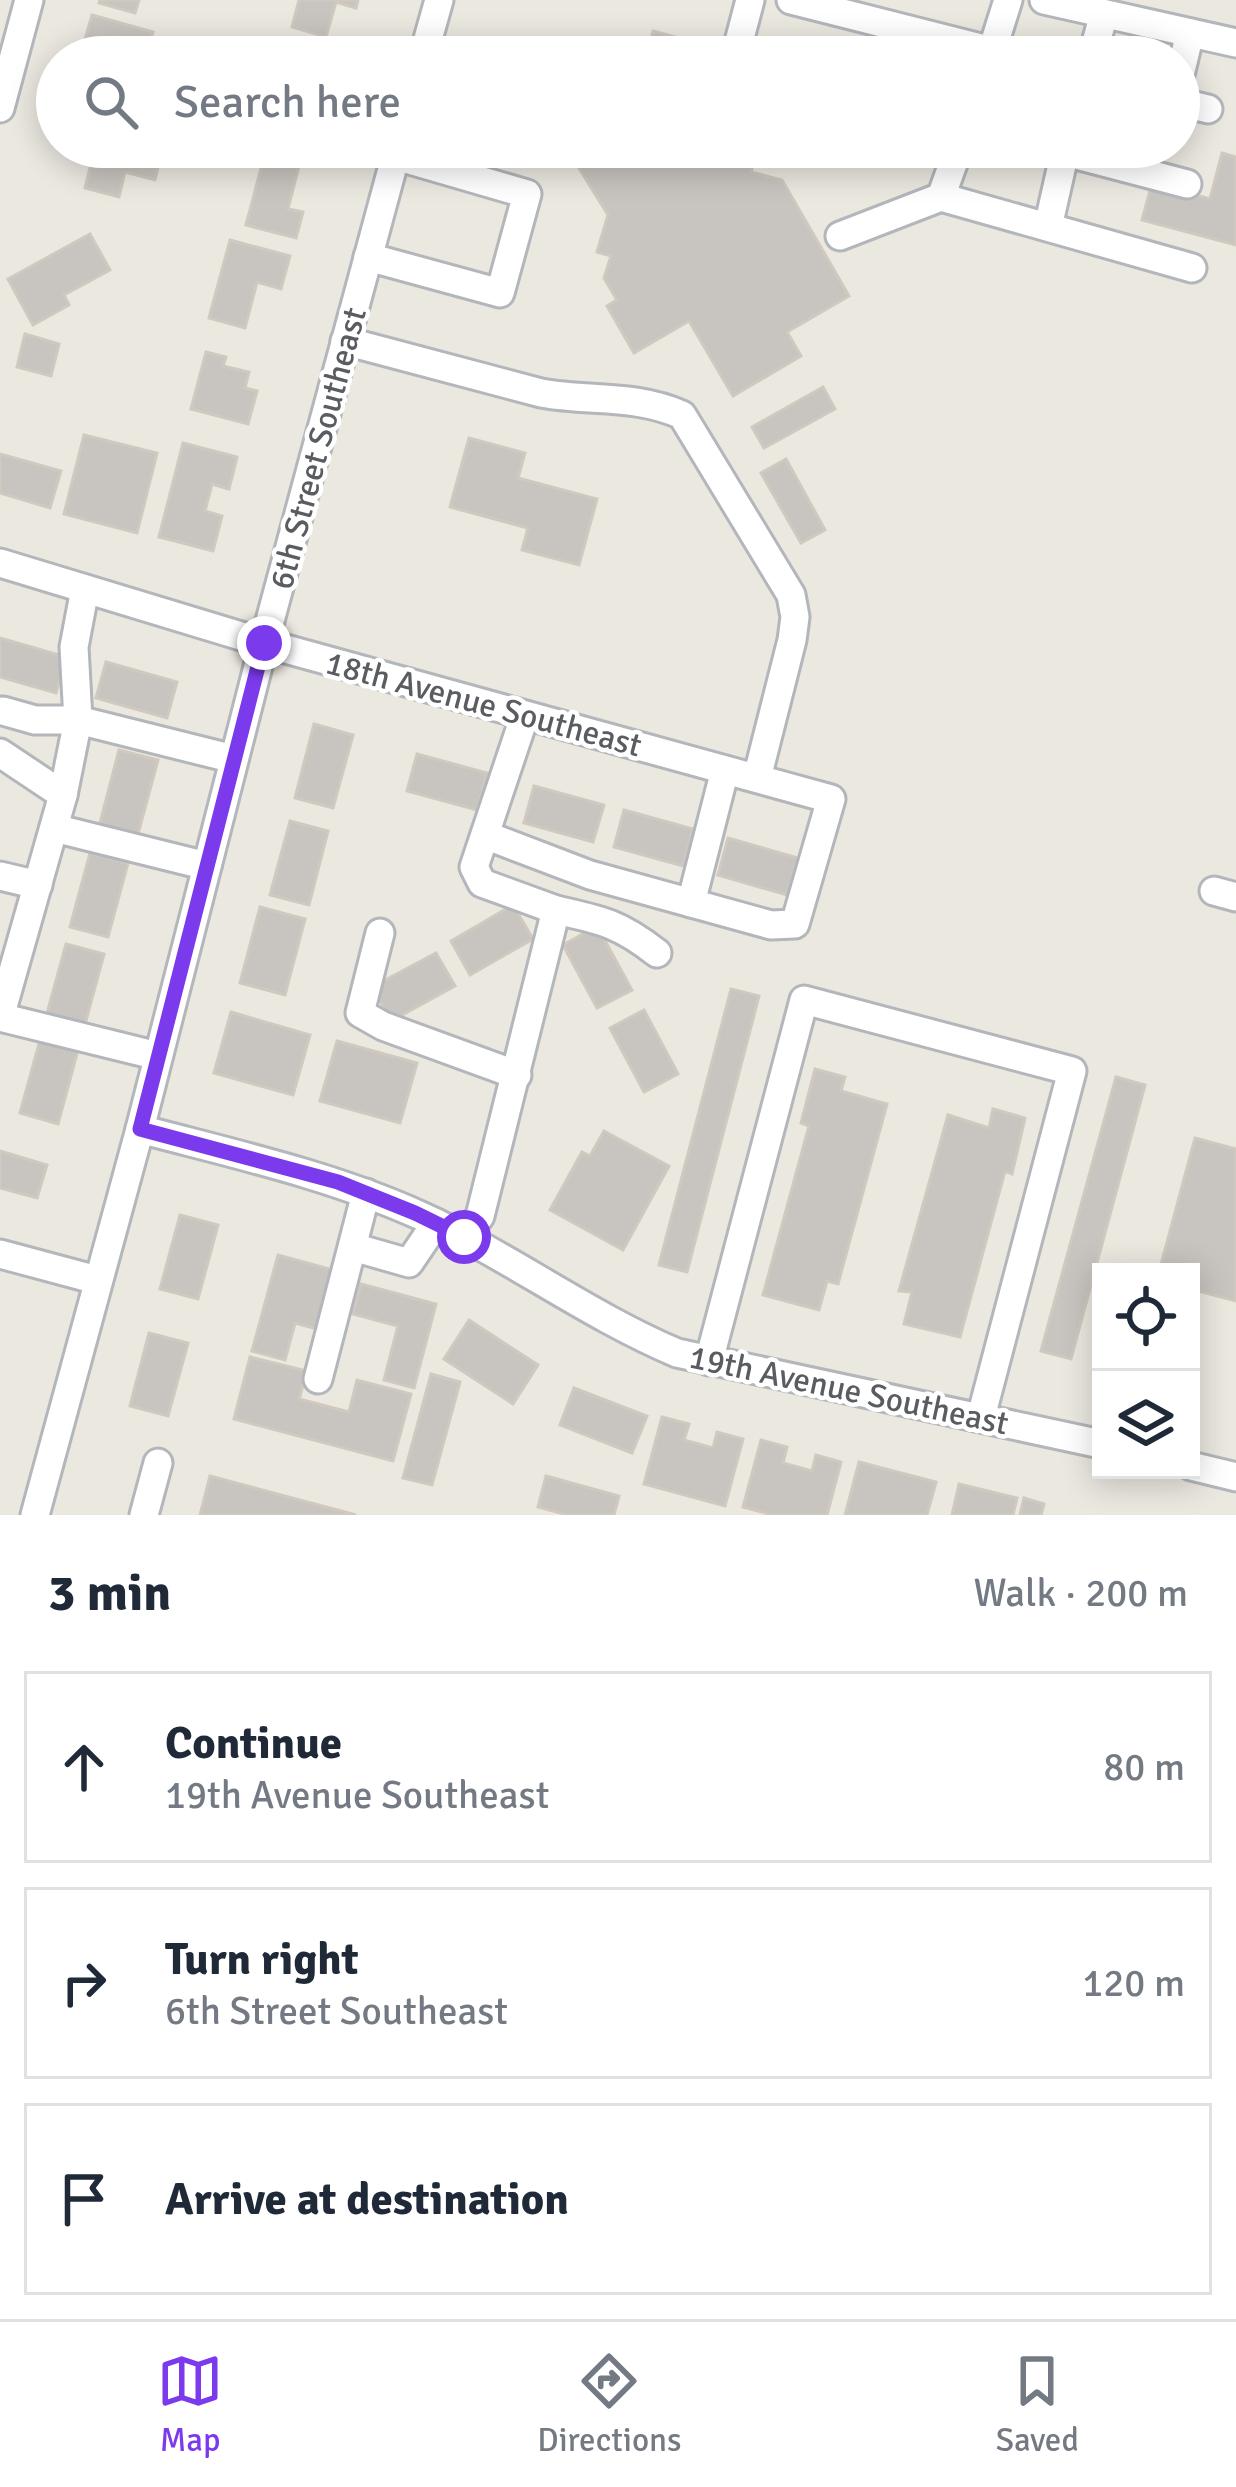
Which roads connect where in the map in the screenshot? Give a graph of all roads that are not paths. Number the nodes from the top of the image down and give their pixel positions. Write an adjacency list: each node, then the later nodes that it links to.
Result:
1 (29, 0): 18 (street)
2 (439, 0): 10 (street)
3 (750, 0): 11 (street)
4 (791, 0): 7 (street)
5 (1008, 0): 13 (street)
6 (1044, 0): 8 (street)
7 (866, 9): 12 (street)
8 (1104, 14): 9 (street); 14 (street)
9 (1190, 33): 15 (street); 16 (street)
10 (429, 36)
11 (740, 36)
12 (944, 36)
13 (1002, 36)
14 (1098, 36)
15 (1189, 36)
16 (1236, 44)
17 (1200, 107): 19 (street)
18 (0, 108)
19 (1208, 109)
20 (393, 168): 29 (street, 6th Street Southeast)
21 (447, 168): 29 (street)
22 (951, 168): 26 (street)
23 (1056, 168): 27 (street)
24 (1128, 168): 25 (street)
25 (1187, 184)
26 (941, 197): 27 (street); 28 (street)
27 (1048, 227): 30 (street)
28 (840, 236)
29 (368, 257): 31 (street, 6th Street Southeast)
30 (1192, 268)
31 (345, 341): 34 (street, 6th Street Southeast); 41 (street)
32 (0, 564): 33 (street, 18th Avenue Southeast)
33 (85, 589): 34 (street, 18th Avenue Southeast); 37 (street)
34 (264, 643): 36 (street, 18th Avenue Southeast); 39 (street, 6th Street Southeast)
35 (1, 715): 37 (street)
36 (525, 715): 40 (street, 18th Avenue Southeast); 44 (street)
37 (79, 720): 39 (street); 42 (street)
38 (0, 753): 42 (street)
39 (234, 759): 45 (street, 6th Street Southeast)
40 (725, 770): 41 (street, 18th Avenue Southeast); 48 (street)
41 (757, 778): 48 (street, 18th Avenue Southeast)
42 (63, 795): 43 (street)
43 (54, 828): 45 (street); 47 (street)
44 (485, 835): 48 (street); 49 (street)
45 (207, 866): 54 (street, 6th Street Southeast)
46 (0, 876): 47 (street)
47 (38, 885): 51 (street)
48 (691, 903)
49 (556, 910): 52 (street); 55 (street)
50 (380, 933): 55 (street)
51 (10, 945): 53 (street)
52 (657, 953)
53 (0, 1017): 54 (street)
54 (158, 1056): 56 (street, 6th Street Southeast)
55 (517, 1075): 59 (street)
56 (140, 1129): 57 (street, 19th Avenue Southeast); 62 (street, 6th Street Southeast)
57 (366, 1193): 58 (street, 19th Avenue Southeast); 60 (street)
58 (436, 1223): 59 (street, 19th Avenue Southeast); 60 (street)
59 (464, 1237): 63 (street, 19th Avenue Southeast)
60 (353, 1246): 64 (street)
61 (0, 1254): 62 (street)
62 (97, 1280): 70 (street, 6th Street Southeast)
63 (709, 1361): 65 (street, 19th Avenue Southeast); 65 (street)
64 (318, 1379)
65 (981, 1418): 66 (street, 19th Avenue Southeast)
66 (1092, 1442)
67 (158, 1463): 71 (street)
68 (1200, 1468): 69 (street)
69 (1236, 1478)
70 (35, 1515)
71 (144, 1515)

